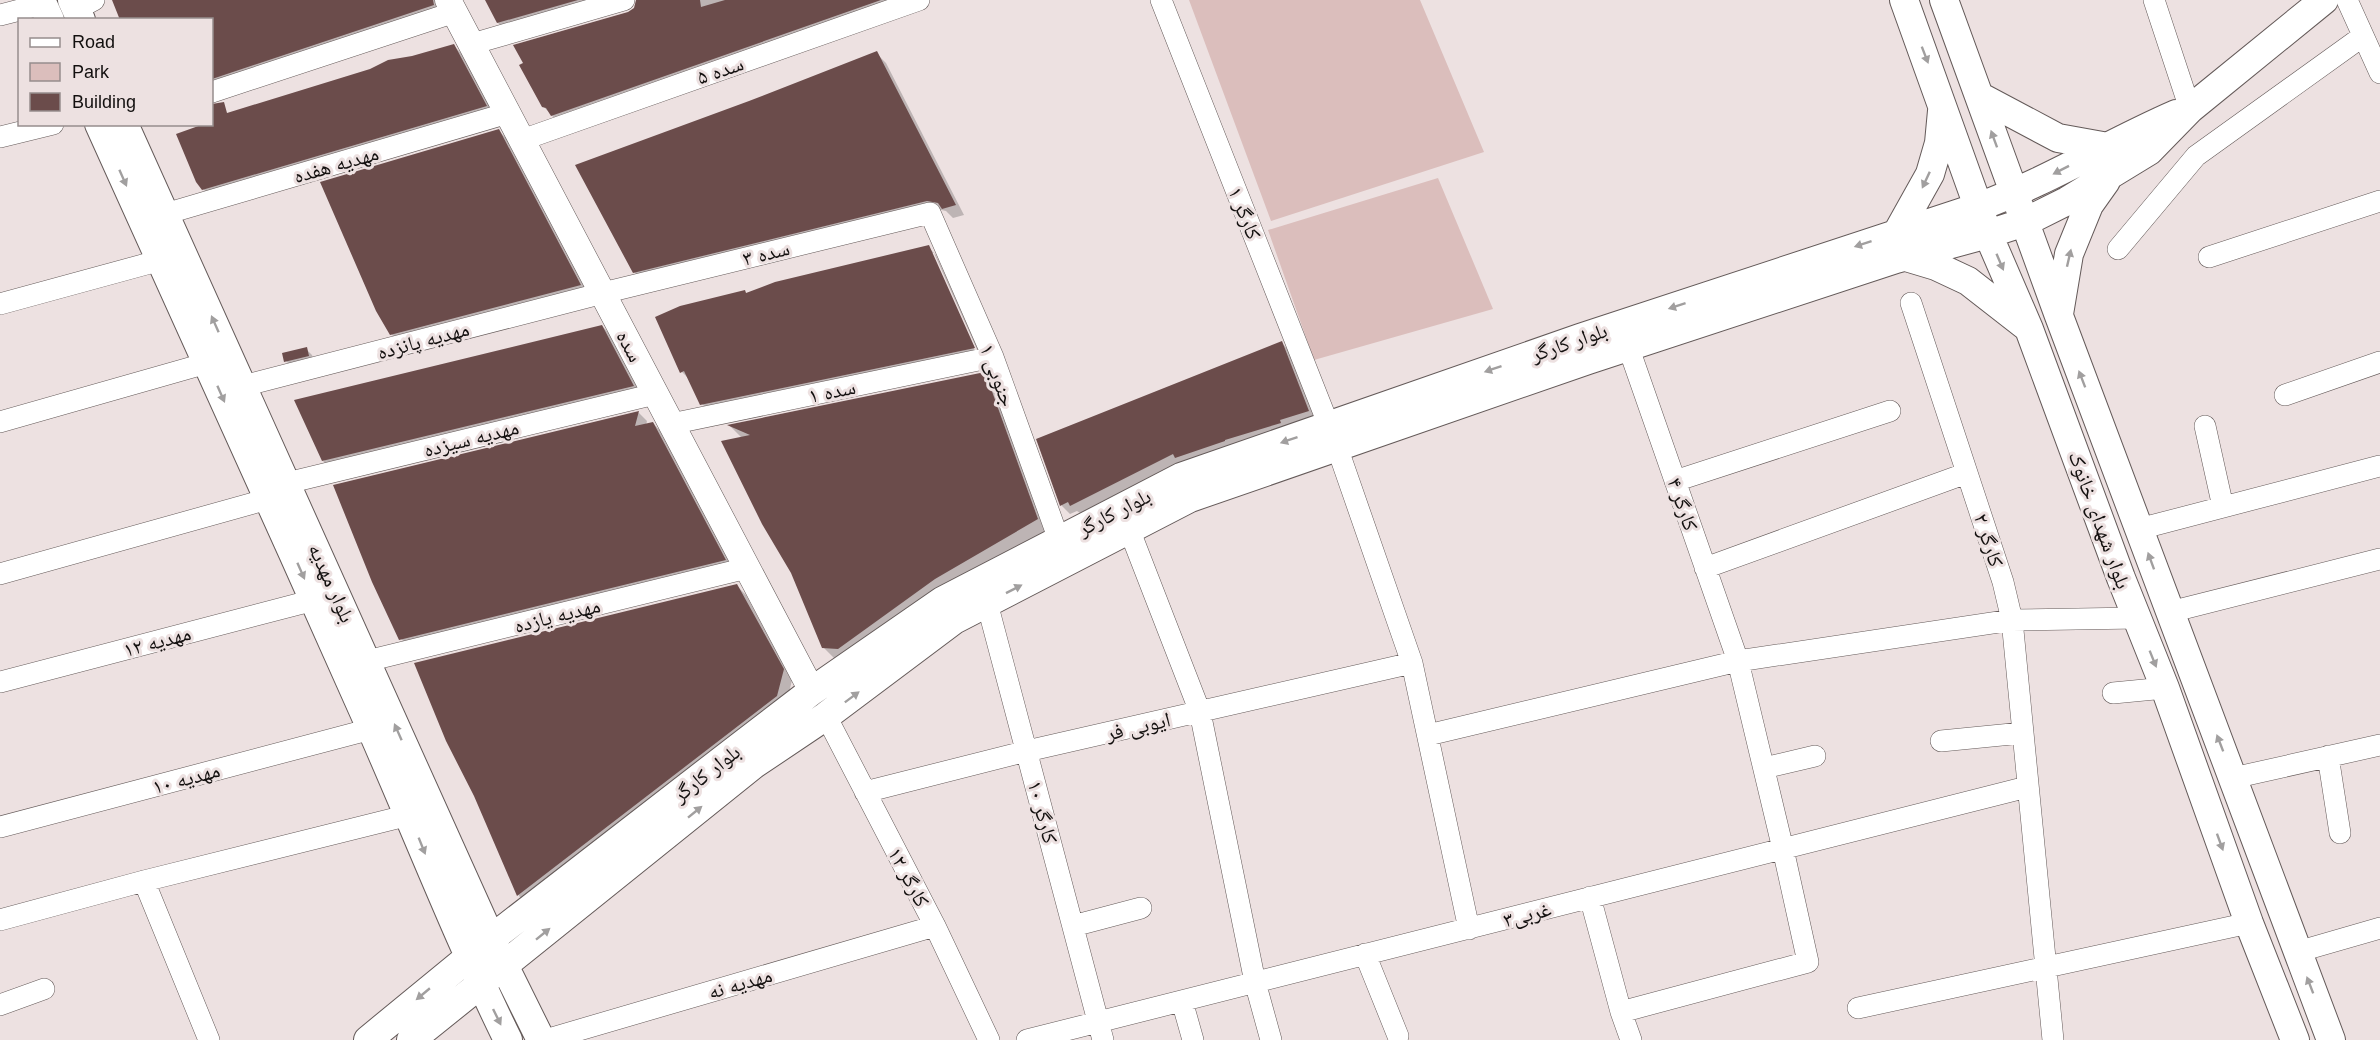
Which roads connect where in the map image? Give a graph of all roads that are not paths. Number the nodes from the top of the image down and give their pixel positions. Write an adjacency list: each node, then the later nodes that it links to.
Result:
1 (624, 0): 13 (street)
2 (919, 0): 24 (street, سده ۵)
3 (1161, 0): 54 (street, کارگر ۱)
4 (1904, 0): 17 (main road, بلوار شهدای خانوک, one-way to 17)
5 (1944, 0): 16 (main road, بلوار شهدای خانوک)
6 (2154, 0): 18 (street)
7 (2324, 0): 18 (main road)
8 (2347, 0): 12 (street)
9 (452, 6): 13 (street, سده); 15 (street)
10 (45, 8): 11 (street)
11 (0, 15)
12 (2363, 36): 14 (street); 35 (street)
13 (472, 44): 19 (street, سده)
14 (2380, 73)
15 (213, 92)
16 (1979, 96): 25 (main road); 27 (main road, بلوار شهدای خانوک, one-way to 16)
17 (1943, 103): 29 (main road, بلوار شهدای خانوک); 34 (main road, one-way to 34)
18 (2190, 109): 25 (main road, بلوار کارگر); 26 (main road, بلوار کارگر)
19 (508, 113): 24 (street, سده); 31 (street, مهدیه هفده)
20 (45, 126): 23 (street)
21 (100, 126): 37 (main road, بلوار مهدیه, one-way to 37)
22 (125, 126): 31 (main road, بلوار مهدیه)
23 (0, 137)
24 (522, 140): 38 (street, سده)
25 (2109, 147): 27 (main road, بلوار کارگر, one-way to 27)
26 (2110, 176): 32 (main road, بلوار کارگر); 41 (main road, one-way to 26)
27 (2014, 194): 29 (main road, بلوار کارگر); 32 (main road, بلوار شهدای خانوک)
28 (2380, 201): 36 (street)
29 (1978, 207): 33 (main road, بلوار شهدای خانوک); 34 (main road, بلوار کارگر)
30 (930, 213): 38 (street, سده ۳); 44 (street, ۱ جنوبی)
31 (165, 214): 47 (main road, بلوار مهدیه, one-way to 31)
32 (2025, 222): 33 (main road, بلوار کارگر); 41 (main road, بلوار شهدای خانوک)
33 (1988, 234): 34 (main road, بلوار کارگر); 42 (main road, بلوار شهدای خانوک, one-way to 42)
34 (1901, 245): 42 (main road); 43 (main road, بلوار کارگر); 54 (main road, بلوار کارگر, one-way to 54)
35 (2118, 249)
36 (2209, 257)
37 (161, 260): 40 (street); 46 (main road, بلوار مهدیه)
38 (603, 293): 47 (street, مهدیه پانزده); 48 (street, سده)
39 (1911, 303): 56 (street, کارگر ۲)
40 (0, 304)
41 (2059, 316): 60 (main road, بلوار شهدای خانوک, one-way to 41)
42 (2028, 328): 70 (main road, بلوار شهدای خانوک)
43 (1628, 346): 54 (main road, بلوار کارگر); 57 (street, کارگر ۴)
44 (993, 357): 52 (street, سده ۱); 62 (street, ۱ جنوبی)
45 (2380, 362): 49 (street)
46 (207, 363): 51 (street); 58 (main road, بلوار مهدیه, one-way to 58)
47 (243, 386): 58 (main road, بلوار مهدیه)
48 (655, 394): 52 (street, سده); 58 (street, مهدیه سیزده)
49 (2285, 395)
50 (1890, 411): 57 (street)
51 (0, 422)
52 (671, 424): 64 (street, سده)
53 (2205, 426): 59 (street)
54 (1333, 436): 61 (main road, بلوار کارگر); 62 (main road, بلوار کارگر, one-way to 62); 74 (street, کارگر ۱)
55 (2380, 466): 59 (street)
56 (1967, 473): 65 (street); 71 (street, کارگر ۲)
57 (1675, 481): 65 (street, کارگر ۴)
58 (278, 491): 66 (street, مهدیه سیزده); 67 (main road, بلوار مهدیه, one-way to 67); 72 (main road, بلوار مهدیه)
59 (2223, 507): 60 (street)
60 (2139, 529): 69 (main road, بلوار شهدای خانوک, one-way to 60)
61 (1129, 530): 68 (main road, بلوار کارگر, one-way to 61); 79 (street)
62 (1059, 540): 77 (main road, بلوار کارگر)
63 (2380, 559): 69 (street)
64 (747, 568): 72 (street, مهدیه یازده); 77 (street, سده)
65 (1705, 568): 73 (street, کارگر ۴)
66 (0, 574)
67 (314, 600): 75 (street, مهدیه ۱۲); 81 (main road, بلوار مهدیه)
68 (987, 603): 80 (main road, بلوار کارگر, one-way to 68); 86 (street, کارگر ۱۰)
69 (2170, 612): 91 (main road, بلوار شهدای خانوک, one-way to 69)
70 (2137, 618): 71 (street); 76 (main road, بلوار شهدای خانوک, one-way to 76)
71 (2012, 620): 73 (street); 82 (street, کارگر ۲)
72 (367, 661): 90 (main road, بلوار مهدیه, one-way to 72)
73 (1738, 661): 83 (street); 89 (street, کارگر ۴)
74 (1412, 663): 79 (street, ایوبی فر); 83 (street, کارگر ۱)
75 (0, 682)
76 (2165, 688): 78 (street); 102 (main road, بلوار شهدای خانوک, one-way to 102)
77 (812, 692): 107 (main road, بلوار کارگر)
78 (2112, 693)
79 (1200, 712): 86 (street, ایوبی فر); 113 (street)
80 (826, 716): 93 (street, کارگر ۱۲); 111 (main road, بلوار کارگر, one-way to 80)
81 (371, 729): 90 (main road, بلوار مهدیه); 95 (street, مهدیه ۱۰)
82 (2022, 733): 84 (street); 92 (street, کارگر ۲)
83 (1428, 735): 106 (street, کارگر ۱)
84 (1941, 741)
85 (2380, 745): 88 (street)
86 (1027, 751): 93 (street, ایوبی فر); 104 (street, کارگر ۱۰)
87 (1815, 756): 89 (street)
88 (2328, 756): 91 (street); 96 (street)
89 (1764, 768): 97 (street, کارگر ۴)
90 (402, 770): 94 (main road, بلوار مهدیه); 107 (main road, بلوار مهدیه)
91 (2234, 778): 108 (main road, بلوار شهدای خانوک)
92 (2027, 787): 97 (street, غربی۳); 112 (street, کارگر ۲)
93 (865, 792): 103 (street, کارگر ۱۲)
94 (409, 814): 98 (street); 110 (main road, بلوار مهدیه, one-way to 110)
95 (0, 827)
96 (2340, 833)
97 (1783, 849): 99 (street, غربی۳); 119 (street, کارگر ۴)
98 (144, 881): 101 (street); 122 (street)
99 (1590, 897): 106 (street, غربی۳); 119 (street)
100 (1141, 908): 104 (street)
101 (0, 920)
102 (2249, 923): 112 (street); 133 (main road, بلوار شهدای خانوک)
103 (935, 926): 126 (street, مهدیه نه); 127 (street, کارگر ۱۲)
104 (1073, 926): 120 (street, کارگر ۱۰)
105 (2380, 928): 108 (street)
106 (1469, 929): 109 (street, غربی۳)
107 (491, 939): 110 (main road, بلوار کارگر); 111 (main road, بلوار مهدیه)
108 (2297, 952): 134 (main road, بلوار شهدای خانوک, one-way to 108)
109 (1365, 954): 113 (street, غربی۳); 121 (street)
110 (468, 957): 114 (main road, بلوار مهدیه); 123 (main road, بلوار کارگر, one-way to 123)
111 (504, 965): 114 (main road, بلوار کارگر); 126 (main road, بلوار مهدیه)
112 (2045, 969): 118 (street); 132 (street, کارگر ۲)
113 (1255, 982): 116 (street, غربی۳); 130 (street)
114 (480, 983): 124 (main road, بلوار کارگر); 125 (main road, بلوار مهدیه, one-way to 125)
115 (44, 988): 117 (street)
116 (1182, 1001): 120 (street, غربی۳); 129 (street)
117 (0, 1005)
118 (1858, 1008)
119 (1621, 1012): 131 (street)
120 (1101, 1031): 128 (street, غربی۳)
121 (1398, 1036)
122 (207, 1039)
123 (368, 1040)
124 (411, 1040)
125 (508, 1040)
126 (543, 1040)
127 (989, 1040)
128 (1027, 1040)
129 (1193, 1040)
130 (1271, 1040)
131 (1631, 1040)
132 (2053, 1040)
133 (2295, 1040)
134 (2331, 1040)

